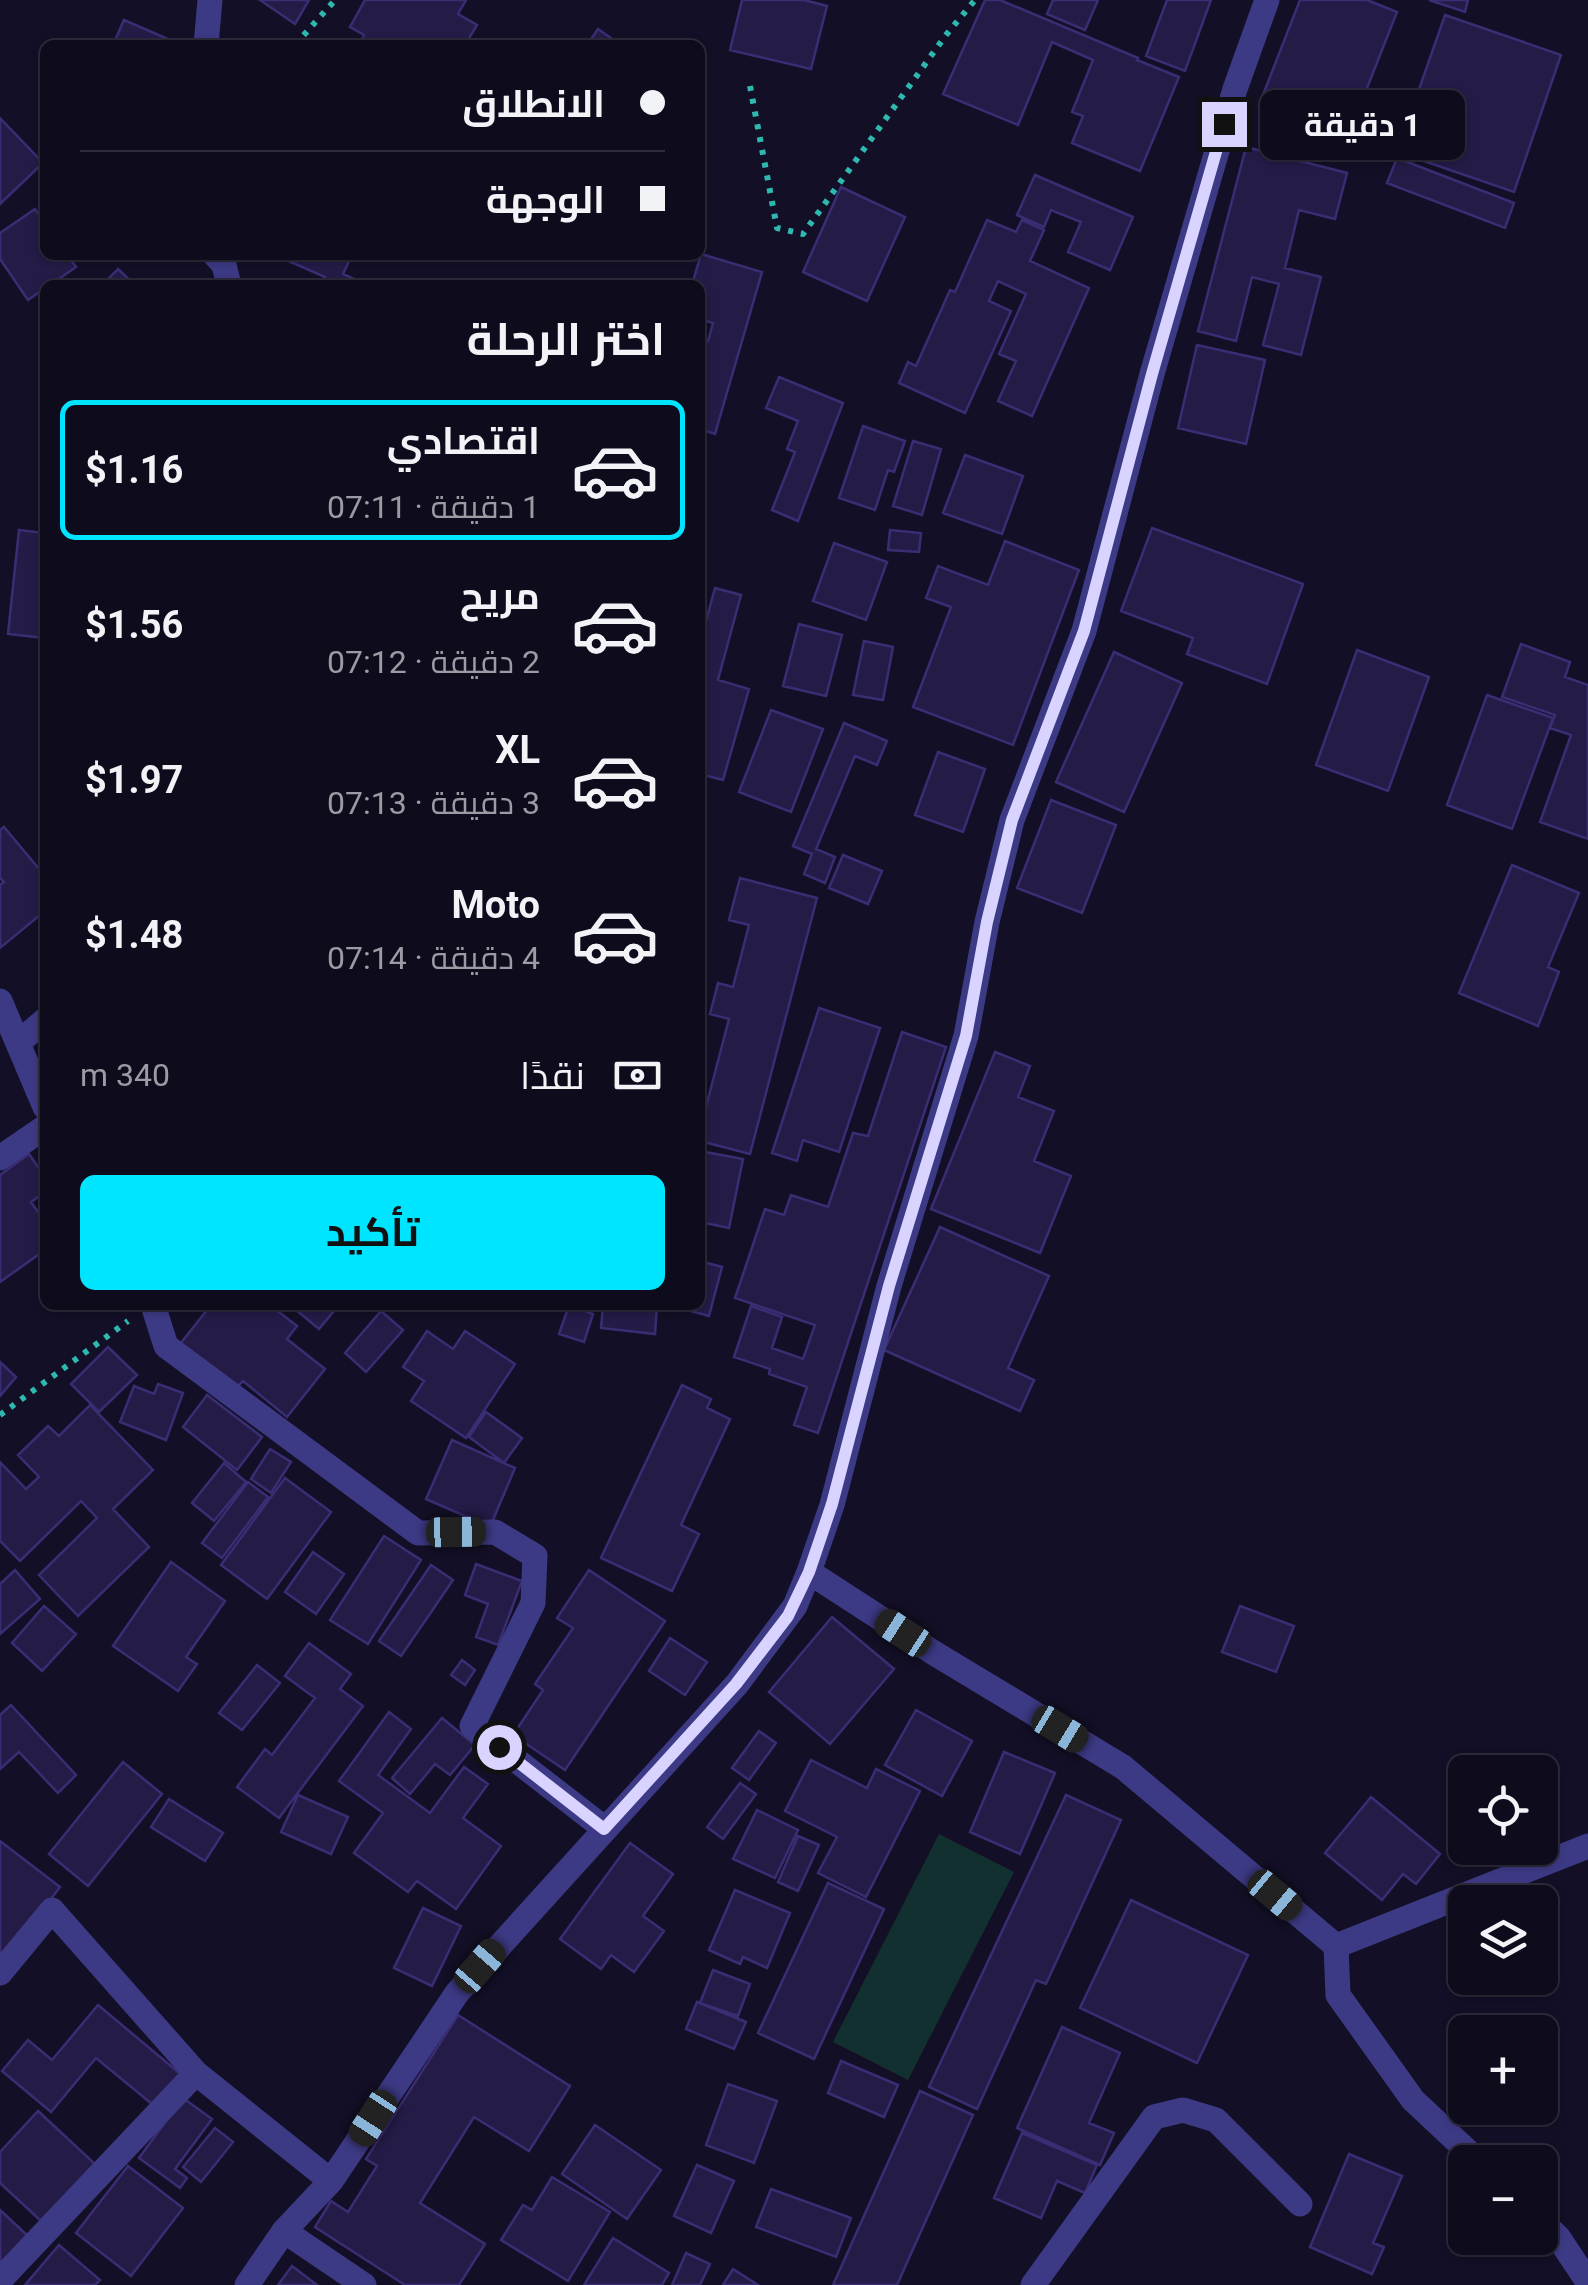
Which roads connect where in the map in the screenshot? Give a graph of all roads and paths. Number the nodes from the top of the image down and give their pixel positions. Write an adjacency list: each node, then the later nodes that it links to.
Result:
1 (210, 0): 5 (street)
2 (334, 0): 6 (path)
3 (975, 0): 7 (path)
4 (1266, 0): 16 (street)
5 (206, 40)
6 (300, 40)
7 (750, 86)
8 (0, 1001): 10 (street)
9 (40, 1024): 10 (street)
10 (18, 1042): 11 (street)
11 (40, 1095)
12 (40, 1130): 13 (street)
13 (0, 1158)
14 (144, 1310): 15 (path); 17 (street)
15 (0, 1415)
16 (809, 1572): 17 (street); 19 (street)
17 (604, 1829): 23 (street)
18 (1588, 1846): 19 (street)
19 (1336, 1946): 22 (street)
20 (0, 1973): 21 (street)
21 (196, 2073): 23 (street); 27 (street)
22 (1461, 2145)
23 (331, 2181): 25 (street)
24 (1300, 2204): 31 (street)
25 (284, 2232): 29 (street); 30 (street)
26 (1558, 2237): 28 (street)
27 (0, 2280)
28 (1588, 2282)
29 (247, 2285)
30 (364, 2285)
31 (1033, 2285)

